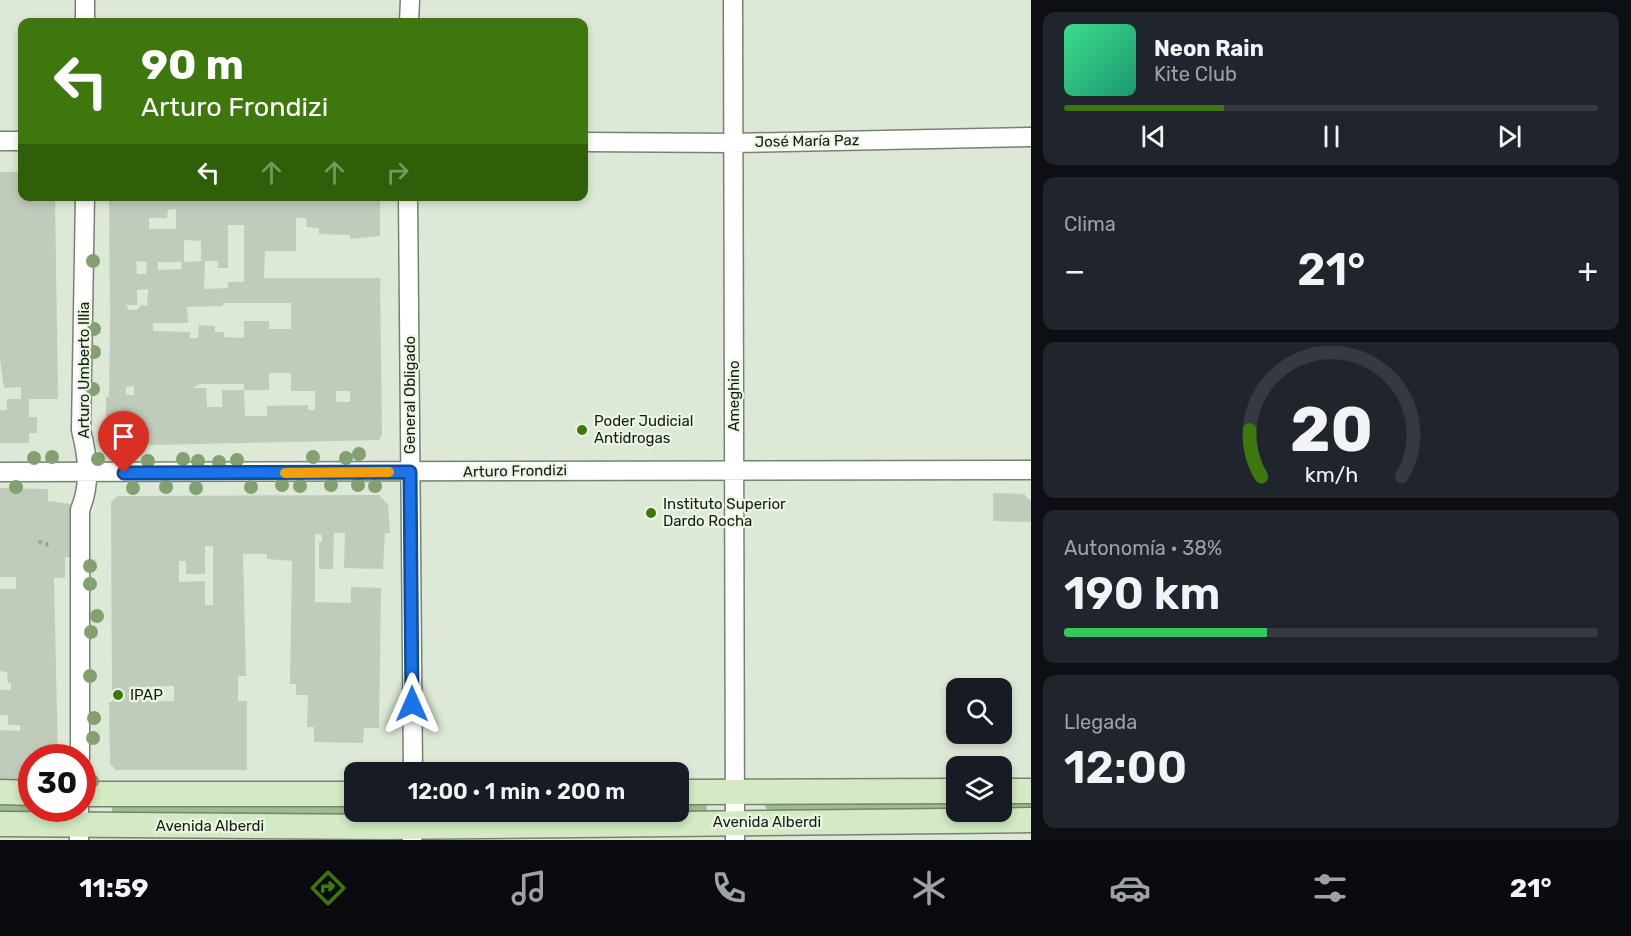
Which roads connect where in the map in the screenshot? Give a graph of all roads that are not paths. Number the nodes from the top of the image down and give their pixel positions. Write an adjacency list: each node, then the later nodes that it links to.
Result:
1 (85, 0): 4 (street)
2 (410, 0): 5 (street)
3 (733, 0): 10 (street, Ameghino)
4 (85, 18)
5 (409, 18)
6 (1031, 137): 10 (street, José María Paz)
7 (0, 141): 8 (street)
8 (18, 141)
9 (588, 142): 10 (street, José María Paz)
10 (733, 143): 13 (street, Ameghino)
11 (85, 201): 17 (street, Arturo Umberto Illia)
12 (408, 201): 16 (street, General Obligado)
13 (734, 468): 14 (street, Arturo Frondizi); 16 (street, Arturo Frondizi); 25 (street, Ameghino)
14 (1031, 470)
15 (0, 472): 17 (street, Arturo Frondizi)
16 (410, 472): 17 (street, Arturo Frondizi); 19 (street, General Obligado)
17 (87, 473): 18 (street, Arturo Umberto Illia)
18 (80, 744)
19 (413, 762)
20 (946, 791): 25 (main road, Avenida Alberdi)
21 (1012, 791): 22 (main road)
22 (1031, 791)
23 (0, 792): 26 (main road)
24 (689, 792): 25 (main road, Avenida Alberdi)
25 (734, 792): 33 (street, Ameghino)
26 (18, 793)
27 (96, 794): 28 (main road)
28 (344, 794)
29 (1031, 820): 33 (main road, Avenida Alberdi)
30 (0, 824): 31 (main road, Avenida Alberdi)
31 (79, 825): 32 (main road, Avenida Alberdi)
32 (412, 826): 33 (main road, Avenida Alberdi)
33 (735, 832)

